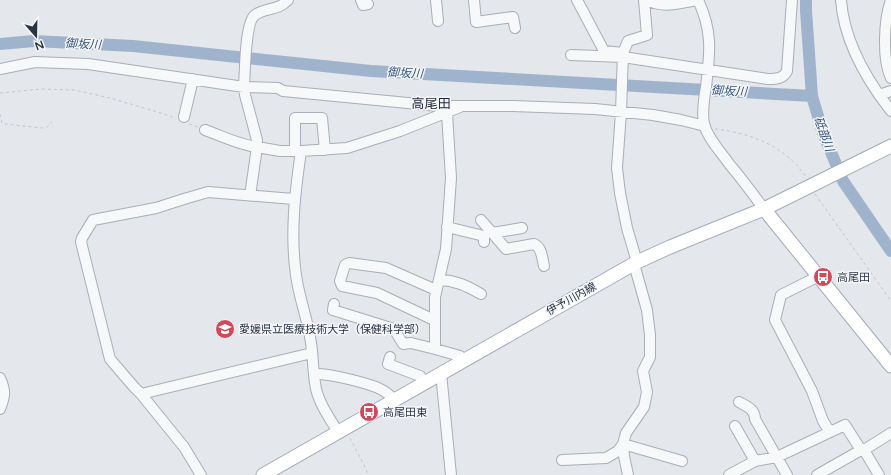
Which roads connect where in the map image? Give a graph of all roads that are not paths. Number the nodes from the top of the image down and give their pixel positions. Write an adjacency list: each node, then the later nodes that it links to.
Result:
1 (288, 0): 18 (street)
2 (436, 0): 10 (street)
3 (474, 0): 11 (street)
4 (577, 0): 13 (street)
5 (645, 0): 6 (street); 13 (street)
6 (698, 0): 15 (street)
7 (792, 0): 15 (street)
8 (841, 0): 20 (street)
9 (891, 0): 16 (street)
10 (438, 21)
11 (515, 28)
12 (571, 55): 13 (street)
13 (623, 57): 15 (street); 22 (street)
14 (0, 69): 17 (street)
15 (708, 71): 26 (street)
16 (891, 78)
17 (193, 79): 18 (street); 25 (street)
18 (244, 85): 21 (street); 29 (street)
19 (891, 91): 20 (street)
20 (879, 95): 23 (street)
21 (463, 106): 22 (street); 24 (street)
22 (621, 109): 26 (street); 39 (street)
23 (891, 111)
24 (447, 113): 30 (street); 36 (street)
25 (181, 119)
26 (705, 124): 34 (street)
27 (205, 130): 29 (street)
28 (891, 146): 34 (main road, 伊予川内線)
29 (257, 147): 31 (street); 32 (street)
30 (325, 150): 31 (street); 31 (street)
31 (298, 151): 33 (street)
32 (250, 196): 33 (street); 55 (street)
33 (294, 199): 47 (street)
34 (764, 209): 39 (main road, 伊予川内線); 41 (main road)
35 (481, 220): 38 (street)
36 (447, 227): 38 (street); 42 (street)
37 (522, 228): 38 (street)
38 (487, 235): 40 (street)
39 (635, 263): 49 (main road, 伊予川内線); 63 (street)
40 (544, 266)
41 (819, 276): 50 (main road); 61 (street)
42 (437, 285): 43 (street); 45 (street); 45 (street)
43 (481, 294)
44 (334, 304): 46 (street)
45 (434, 320): 46 (street)
46 (435, 349): 49 (street)
47 (312, 353): 52 (street); 55 (street)
48 (390, 357): 54 (street)
49 (463, 361): 51 (main road, 伊予川内線)
50 (891, 366)
51 (441, 373): 54 (main road, 伊予川内線); 72 (street)
52 (314, 374): 56 (street); 60 (street)
53 (0, 378): 58 (street)
54 (424, 383): 56 (main road, 伊予川内線)
55 (141, 394): 70 (street)
56 (394, 400): 60 (main road, 伊予川内線)
57 (739, 402): 65 (street)
58 (0, 409)
59 (734, 426): 68 (street)
60 (341, 430): 71 (main road, 伊予川内線)
61 (830, 432): 64 (street); 65 (street)
62 (891, 434): 64 (street)
63 (623, 444): 66 (street); 67 (street); 73 (street)
64 (862, 450): 69 (street); 77 (street)
65 (777, 458): 68 (street); 75 (street)
66 (562, 460)
67 (682, 461)
68 (755, 461): 74 (street)
69 (832, 471): 76 (street)
70 (201, 475)
71 (263, 475)
72 (451, 475)
73 (628, 475)
74 (729, 475)
75 (787, 475)
76 (817, 475)
77 (879, 475)

